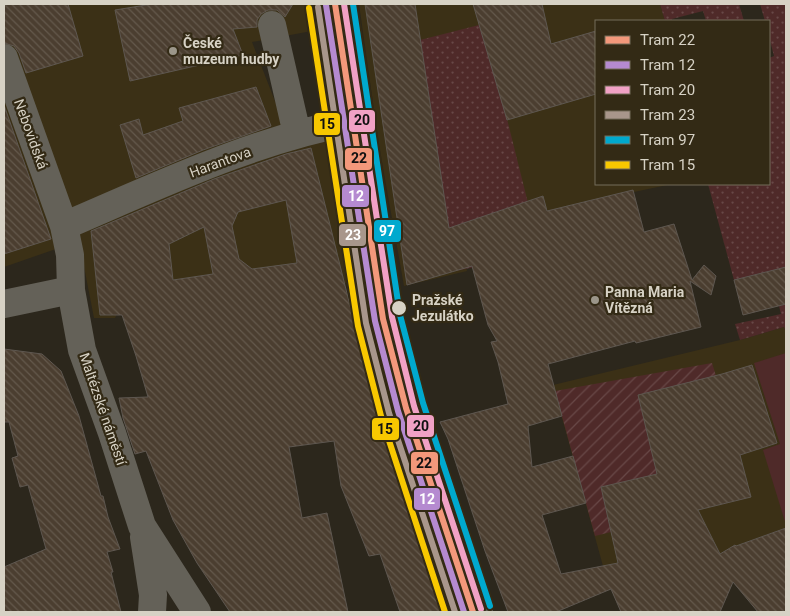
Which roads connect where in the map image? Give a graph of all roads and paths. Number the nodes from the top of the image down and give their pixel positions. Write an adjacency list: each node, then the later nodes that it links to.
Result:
1 (343, 4): 4 (street)
2 (272, 25): 5 (street)
3 (4, 58): 6 (street, Nebovidská)
4 (359, 120): 5 (street, Harantova); 12 (street)
5 (297, 134): 6 (street, Harantova)
6 (69, 218): 7 (street, Maltézské náměstí)
7 (71, 290): 8 (street); 9 (street, Maltézské náměstí)
8 (4, 304)
9 (142, 526): 10 (street, Maltézské náměstí); 11 (street, Maltézské náměstí)
10 (152, 612)
11 (197, 612)
12 (478, 612)

